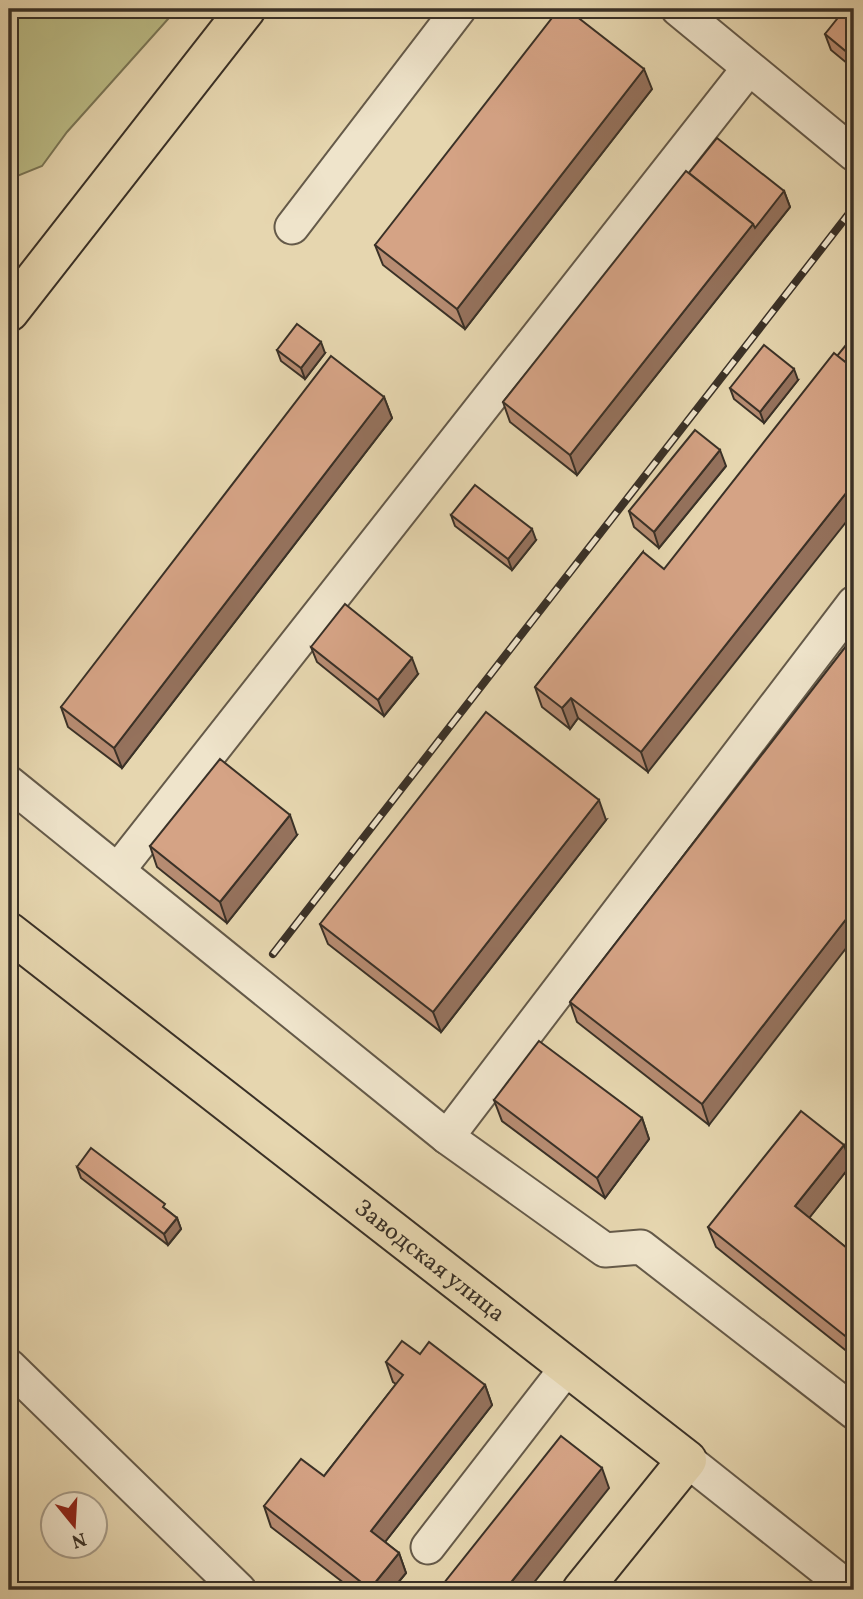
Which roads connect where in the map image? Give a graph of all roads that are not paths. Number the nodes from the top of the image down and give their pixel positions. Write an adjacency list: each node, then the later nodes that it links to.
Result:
1 (247, 9): 7 (main road)
2 (459, 9): 6 (street)
3 (678, 9): 4 (street)
4 (749, 68): 5 (street); 10 (street)
5 (854, 154)
6 (292, 227)
7 (9, 312)
8 (854, 603): 12 (street)
9 (9, 782): 10 (street)
10 (118, 870): 12 (street)
11 (9, 932): 14 (main road, Заводская улица)
12 (447, 1137): 15 (street)
13 (9, 1366): 18 (street)
14 (570, 1367): 16 (main road, Заводская улица); 17 (street)
15 (854, 1412)
16 (687, 1460): 19 (main road); 20 (street, Заводская улица)
17 (428, 1547)
18 (239, 1590)
19 (582, 1590)
20 (851, 1590)

